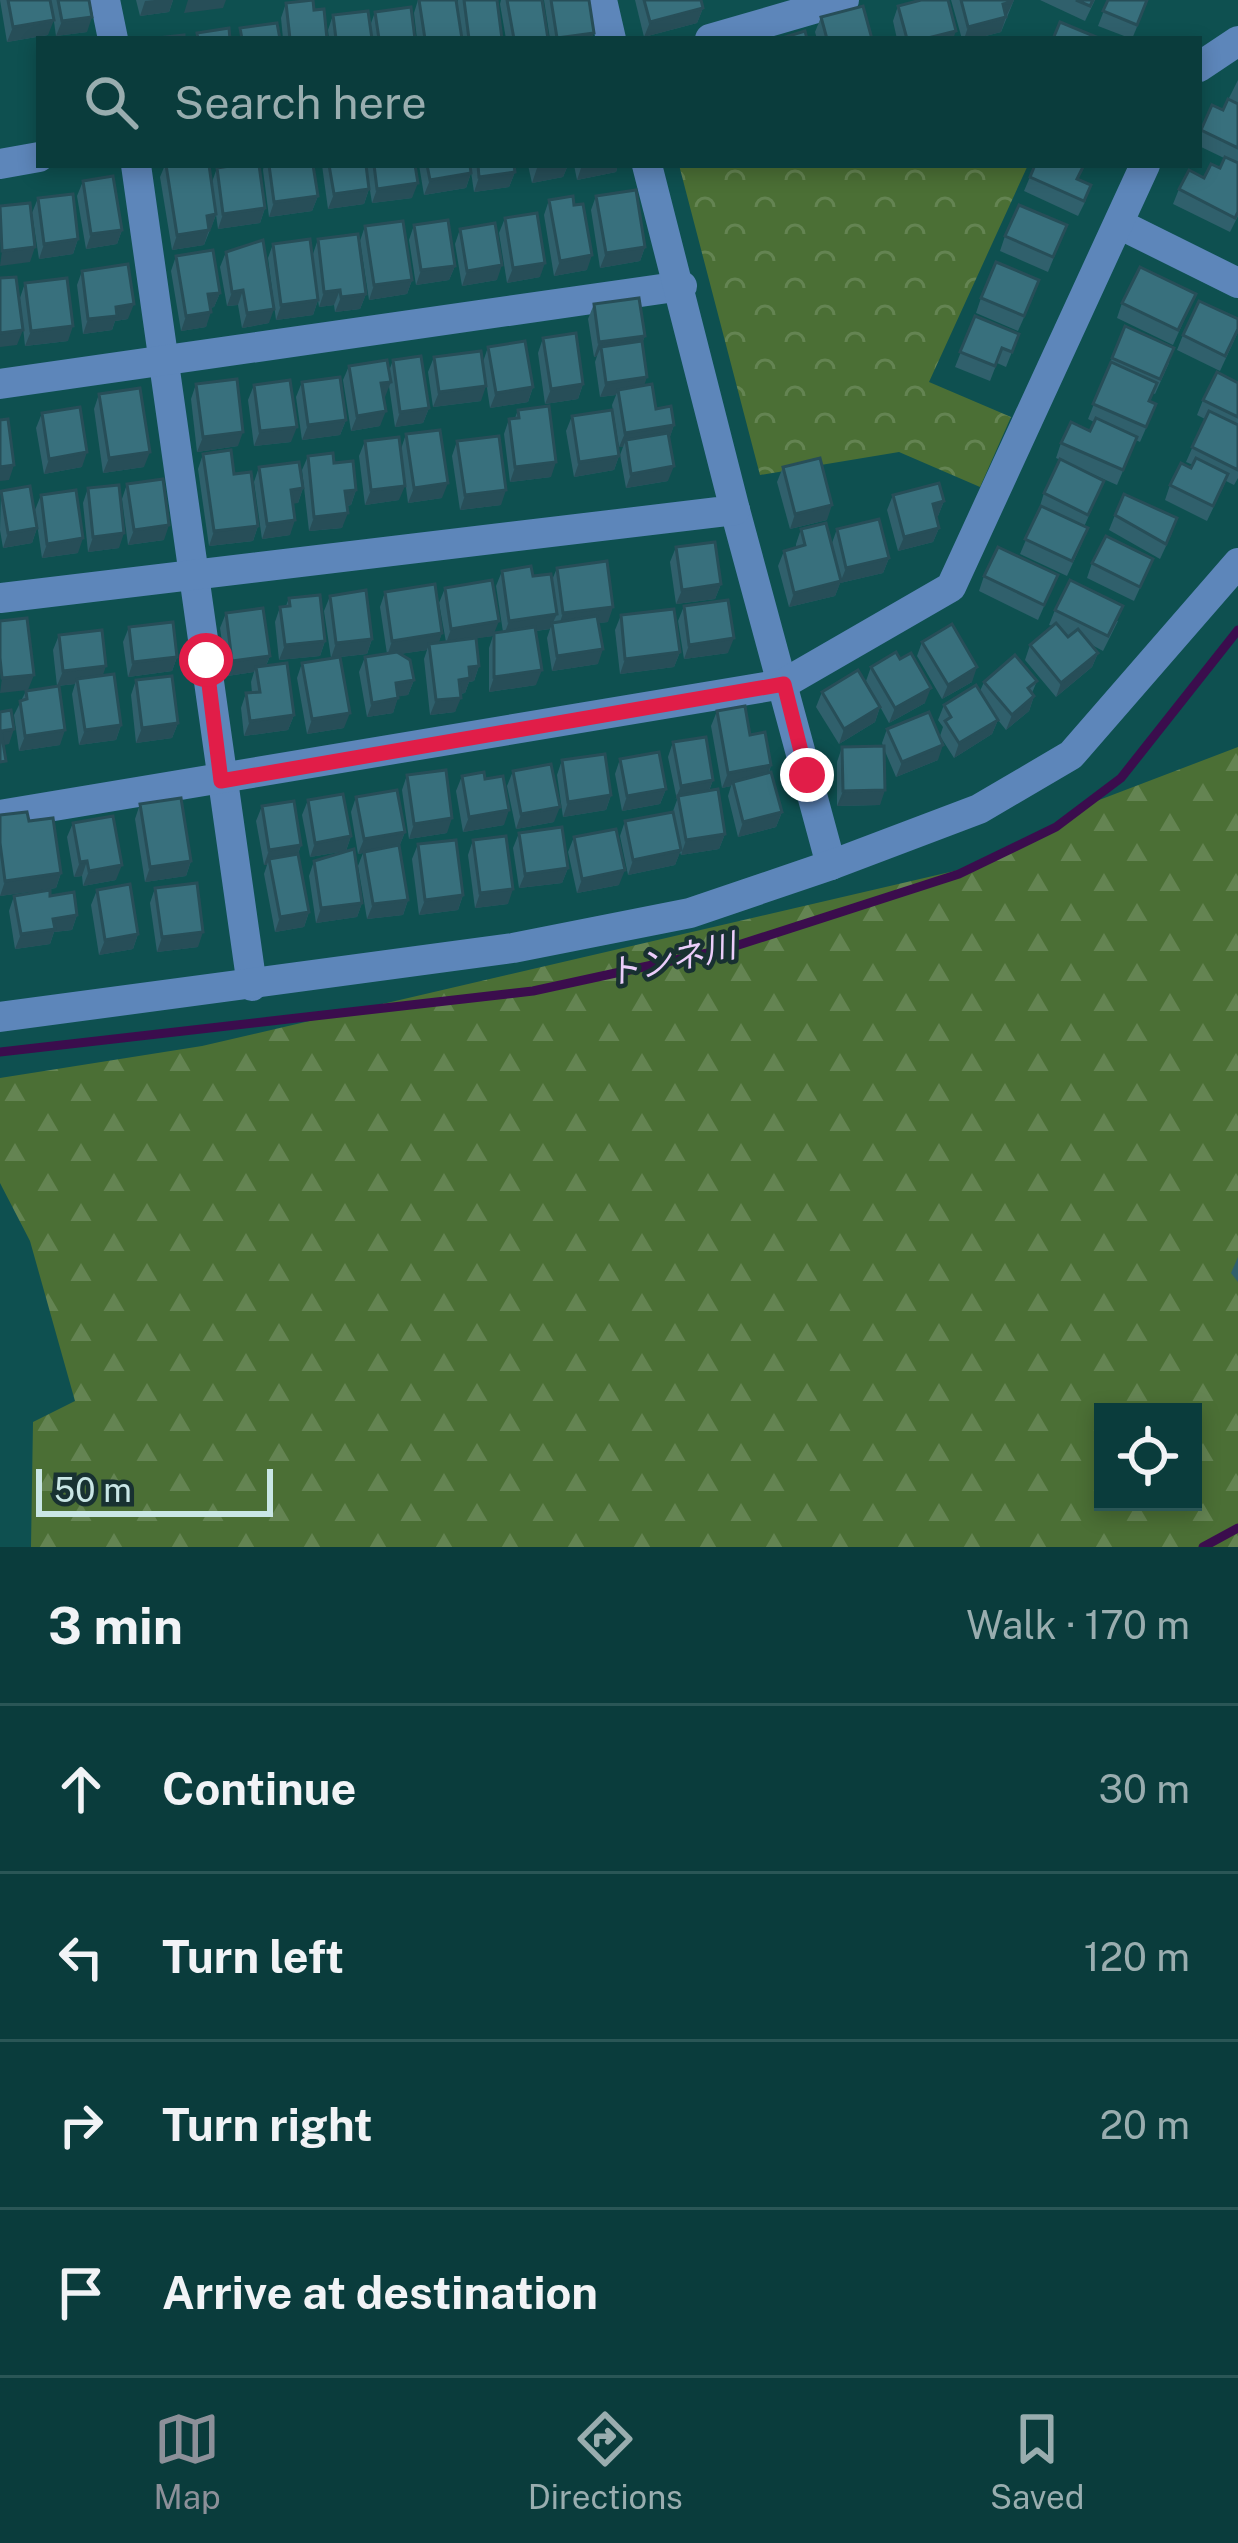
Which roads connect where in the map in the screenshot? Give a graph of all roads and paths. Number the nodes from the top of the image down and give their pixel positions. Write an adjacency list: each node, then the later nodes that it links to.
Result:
1 (105, 0): 4 (street)
2 (602, 0): 5 (street)
3 (844, 0): 6 (street)
4 (112, 36)
5 (610, 36)
6 (720, 36)
7 (1238, 41): 8 (street)
8 (1202, 65)
9 (36, 158): 10 (street)
10 (0, 164)
11 (136, 168): 17 (street)
12 (648, 168): 16 (street)
13 (1144, 168): 14 (street)
14 (1119, 224): 15 (street); 23 (street)
15 (1238, 283)
16 (682, 286): 17 (street); 19 (street)
17 (163, 360): 18 (street); 21 (street)
18 (0, 384)
19 (735, 510): 21 (street); 23 (street)
20 (1238, 563): 26 (street)
21 (196, 578): 22 (street); 24 (street)
22 (0, 598)
23 (784, 684): 24 (street); 26 (street)
24 (221, 781): 25 (street); 27 (street)
25 (0, 815)
26 (831, 866): 27 (street)
27 (252, 986): 28 (street)
28 (0, 1017)

